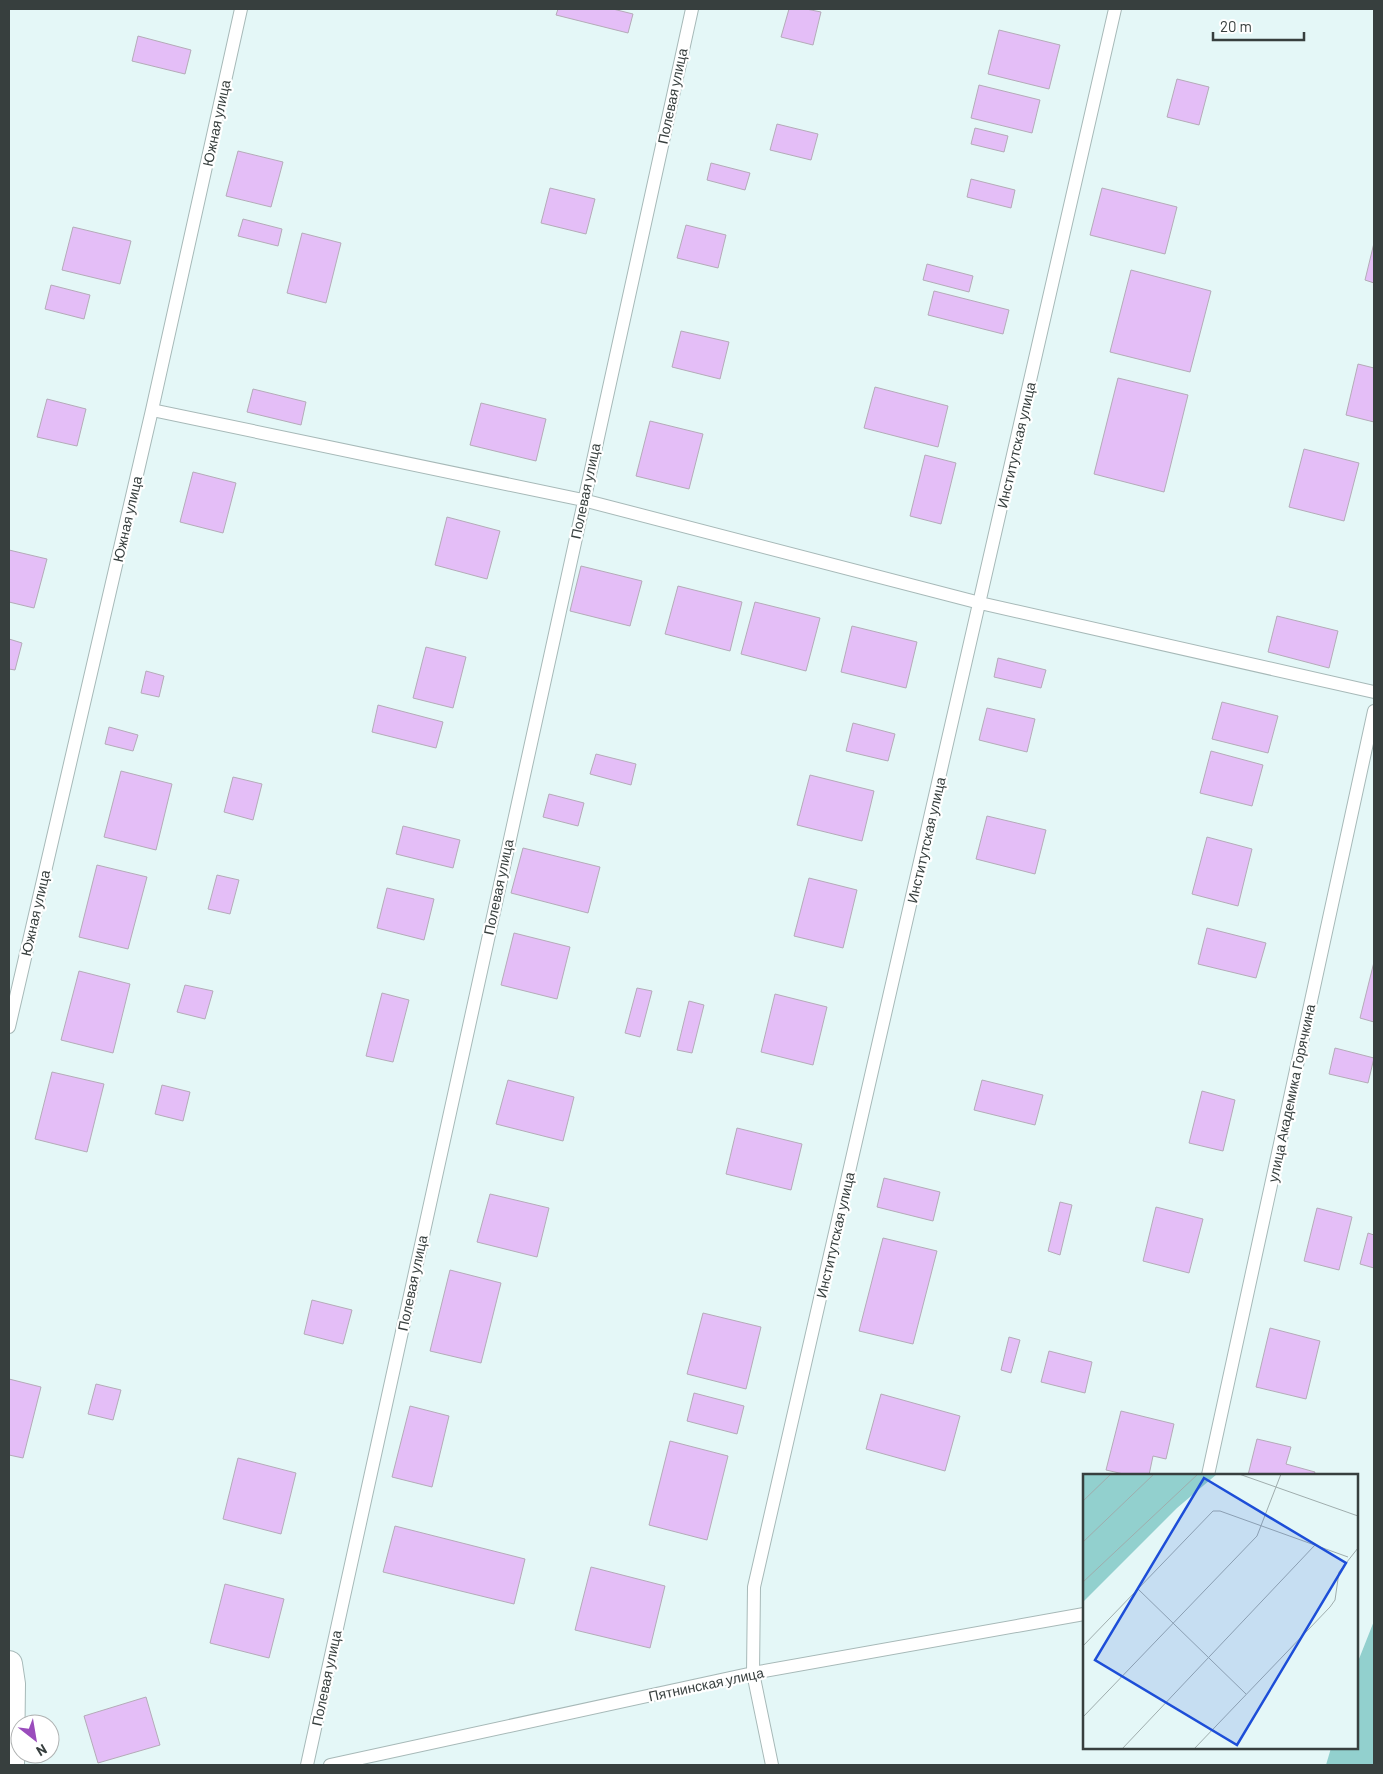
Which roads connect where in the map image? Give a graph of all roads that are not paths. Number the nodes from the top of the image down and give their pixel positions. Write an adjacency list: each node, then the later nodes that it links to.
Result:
1 (241, 9): 4 (lane, Южная улица)
2 (692, 9): 5 (lane, Полевая улица)
3 (1115, 9): 6 (lane, Институтская улица)
4 (152, 410): 5 (lane); 9 (lane, Южная улица)
5 (583, 500): 6 (lane); 15 (lane, Полевая улица)
6 (980, 603): 7 (lane); 13 (lane, Институтская улица)
7 (1374, 692)
8 (1374, 711): 10 (lane, улица Академика Горячкина)
9 (9, 1027)
10 (1208, 1474)
11 (1083, 1614): 13 (lane, Пятнинская улица)
12 (9, 1664): 14 (street)
13 (753, 1674): 16 (lane, Пятнинская улица); 17 (lane, Институтская улица)
14 (11, 1765)
15 (307, 1765)
16 (330, 1765)
17 (772, 1765)

